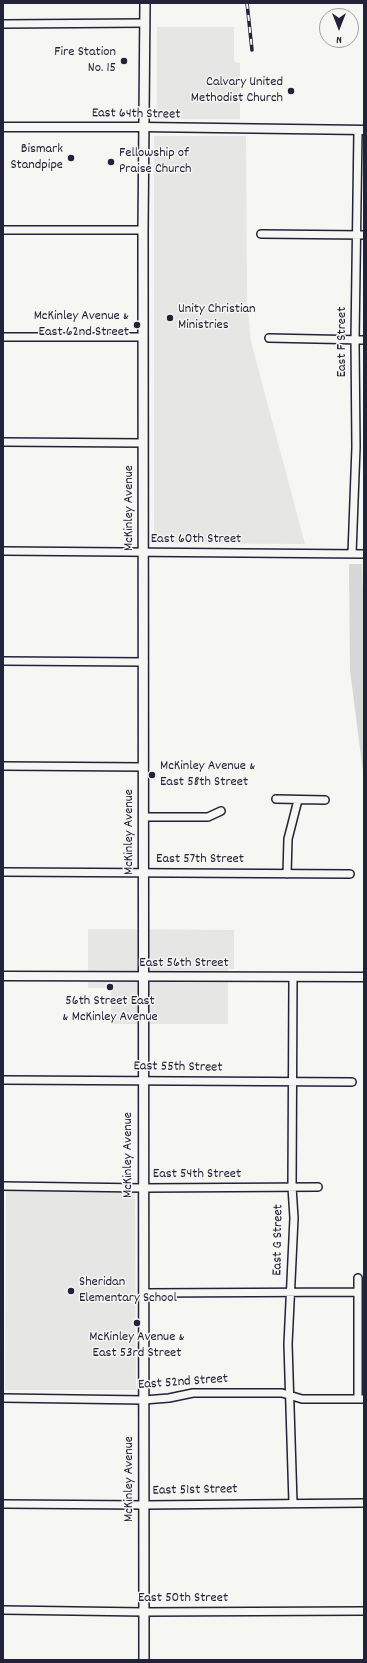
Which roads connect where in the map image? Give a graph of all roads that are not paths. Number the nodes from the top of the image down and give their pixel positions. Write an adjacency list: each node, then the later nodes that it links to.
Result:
1 (145, 3): 2 (main road, McKinley Avenue)
2 (145, 23): 3 (street); 5 (main road, McKinley Avenue)
3 (3, 24)
4 (3, 127): 5 (street, East 64th Street)
5 (144, 127): 6 (street, East 64th Street); 8 (main road, McKinley Avenue)
6 (361, 130): 10 (street, East F Street)
7 (3, 230): 8 (street)
8 (142, 230): 12 (main road, McKinley Avenue)
9 (261, 234): 10 (street)
10 (361, 235): 14 (street, East F Street)
11 (3, 337): 12 (street)
12 (144, 337): 17 (main road, McKinley Avenue)
13 (268, 338): 14 (street)
14 (355, 340): 15 (street); 18 (street, East F Street)
15 (364, 340)
16 (3, 442): 17 (street)
17 (143, 443): 21 (main road, McKinley Avenue)
18 (356, 447): 19 (street); 22 (street, East F Street)
19 (364, 447)
20 (3, 551): 21 (street, East 60th Street)
21 (144, 553): 22 (street, East 60th Street); 25 (main road, McKinley Avenue)
22 (352, 554): 23 (street, East 60th Street)
23 (364, 554)
24 (3, 660): 25 (street)
25 (144, 662): 27 (main road, McKinley Avenue)
26 (3, 766): 27 (street)
27 (143, 767): 32 (main road, McKinley Avenue)
28 (276, 799): 29 (street)
29 (298, 800): 30 (street); 35 (street)
30 (325, 800)
31 (221, 811): 32 (street)
32 (143, 817): 34 (main road, McKinley Avenue)
33 (3, 872): 34 (street, East 57th Street)
34 (144, 872): 35 (street, East 57th Street); 38 (main road, McKinley Avenue)
35 (287, 874): 36 (street, East 57th Street)
36 (350, 874)
37 (3, 976): 38 (street, East 56th Street)
38 (144, 977): 39 (street, East 56th Street); 42 (main road, McKinley Avenue)
39 (293, 977): 40 (street, East 56th Street); 43 (street, East G Street)
40 (364, 977)
41 (3, 1080): 42 (street, East 55th Street)
42 (143, 1080): 43 (street, East 55th Street); 48 (main road, McKinley Avenue)
43 (292, 1082): 44 (street, East 55th Street); 46 (street, East G Street)
44 (352, 1082)
45 (3, 1186): 48 (street, East 54th Street)
46 (292, 1187): 47 (street, East 54th Street); 48 (street, East 54th Street); 50 (street, East G Street)
47 (318, 1187)
48 (143, 1188): 52 (main road, McKinley Avenue)
49 (358, 1278): 51 (street)
50 (292, 1292): 51 (street); 52 (street); 53 (street, East G Street)
51 (358, 1292): 55 (street)
52 (145, 1293): 56 (main road, McKinley Avenue)
53 (290, 1395): 55 (street, East 52nd Street); 56 (street, East 52nd Street); 57 (street, East G Street)
54 (3, 1398): 56 (street, East 52nd Street)
55 (361, 1399)
56 (144, 1400): 60 (main road, McKinley Avenue)
57 (293, 1503): 58 (street, East 51st Street); 60 (street, East 51st Street)
58 (364, 1503)
59 (3, 1504): 60 (street, East 51st Street)
60 (144, 1505): 62 (main road, McKinley Avenue)
61 (3, 1610): 62 (street, East 50th Street)
62 (144, 1612): 63 (street, East 50th Street); 64 (main road, McKinley Avenue)
63 (364, 1612)
64 (144, 1660)

